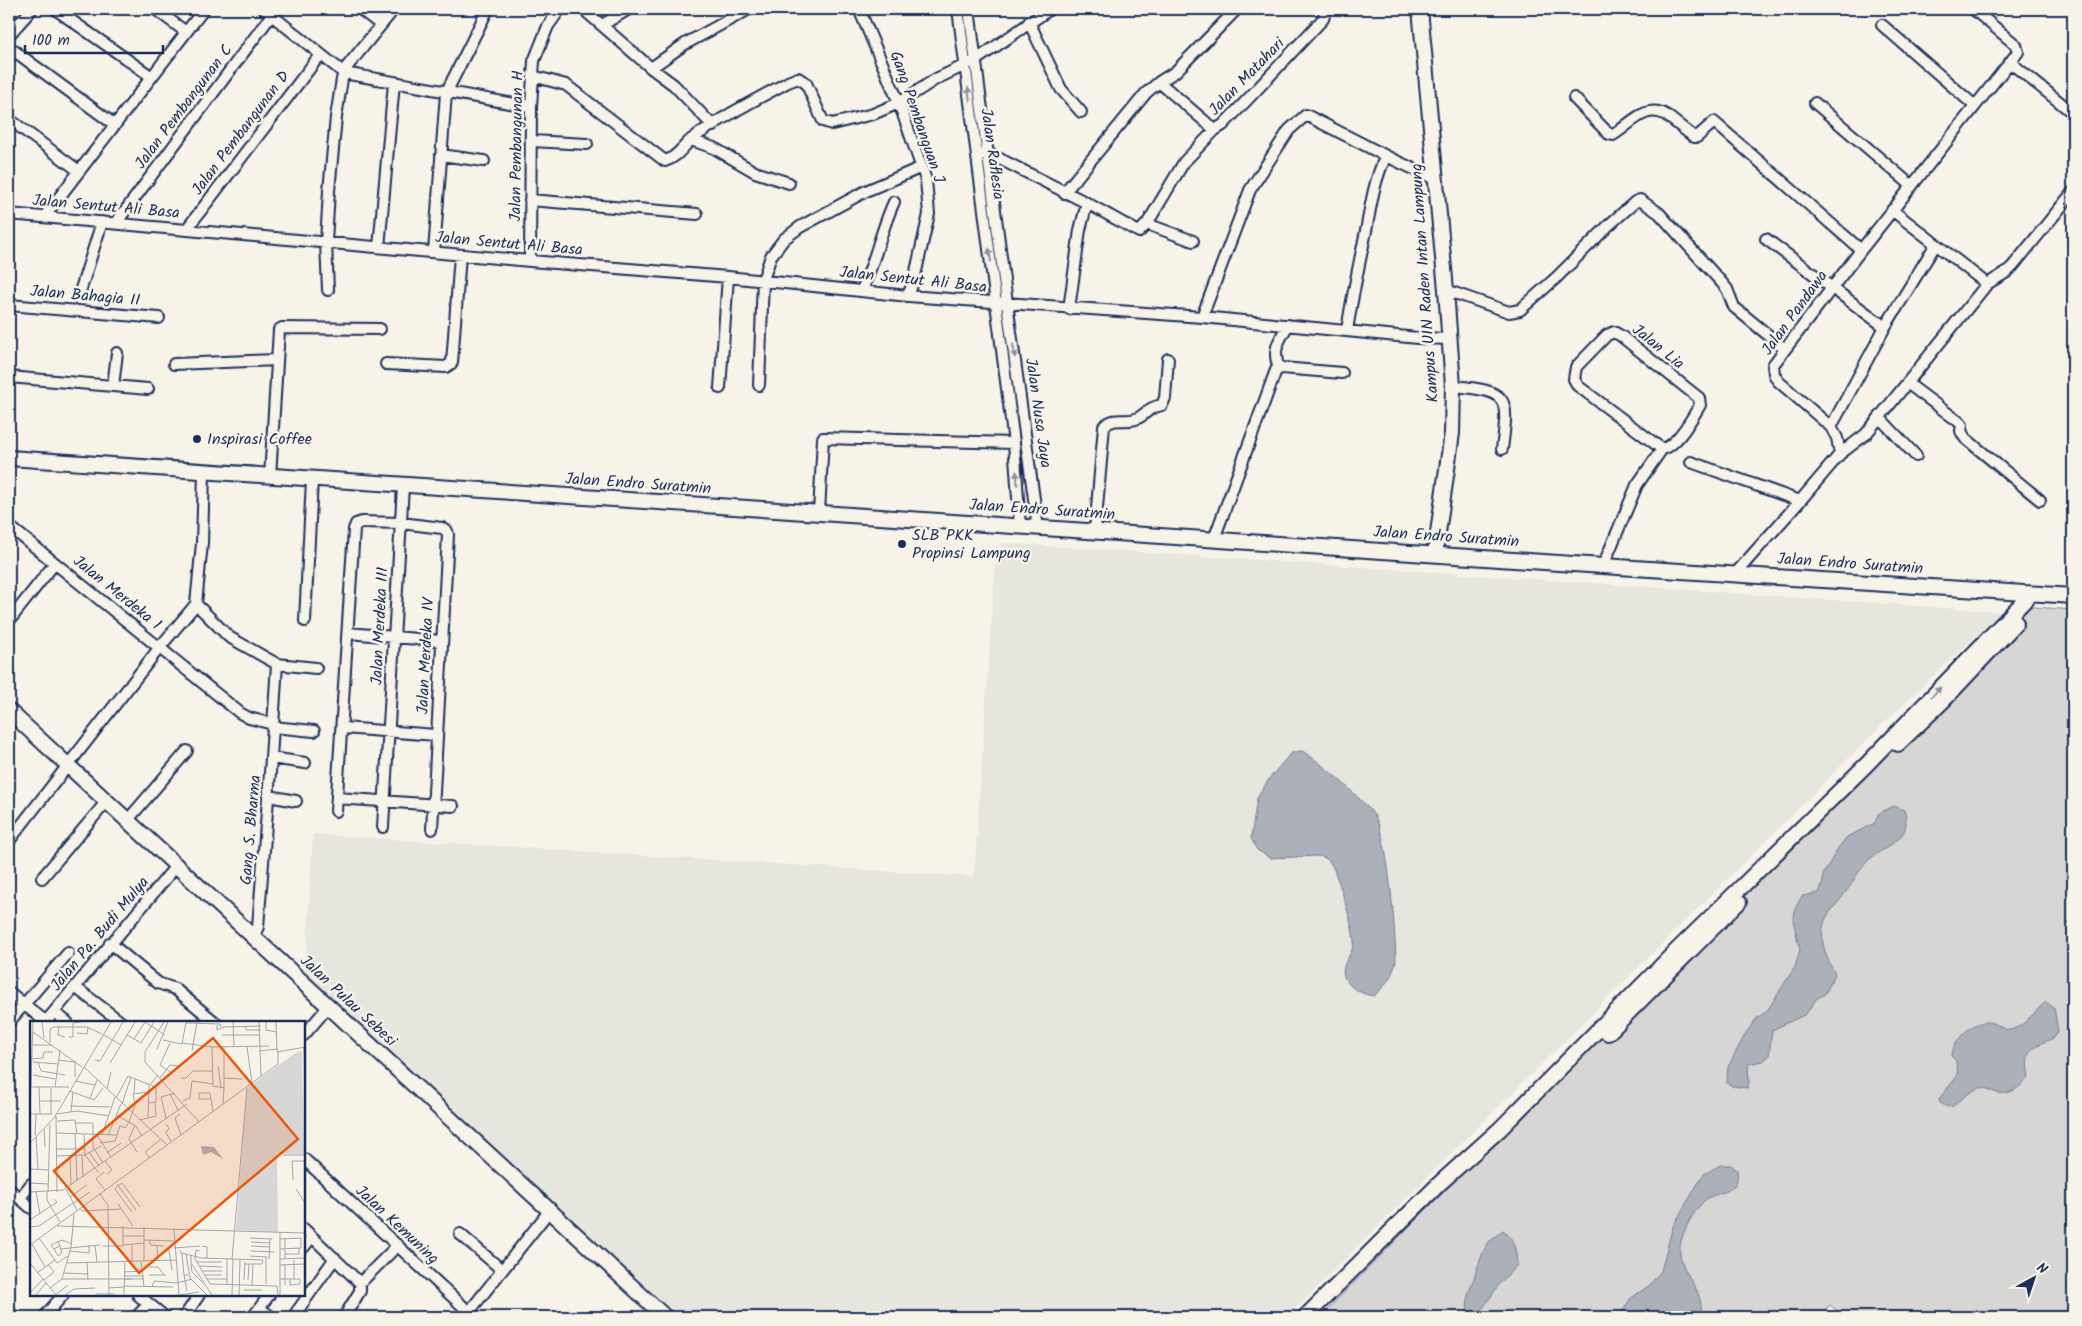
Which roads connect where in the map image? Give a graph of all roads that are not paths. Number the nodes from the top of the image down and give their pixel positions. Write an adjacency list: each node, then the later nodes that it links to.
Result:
1 (32, 9): 22 (street)
2 (56, 9): 35 (street)
3 (155, 9): 26 (street)
4 (204, 9): 26 (street)
5 (360, 9): 23 (street)
6 (394, 9): 23 (street)
7 (488, 9): 38 (street)
8 (560, 9): 34 (street, Jalan Pembangunan H)
9 (583, 9): 24 (street)
10 (629, 9): 24 (street)
11 (750, 9): 32 (street)
12 (859, 9): 40 (street, Gang Pembanguan J)
13 (958, 9): 30 (street, Jalan Raflesia)
14 (969, 9): 30 (street, Jalan Raflesia)
15 (1050, 9): 21 (street)
16 (1237, 9): 36 (street)
17 (1326, 9): 49 (street, Jalan Matahari)
18 (1420, 9): 59 (street, Kampus UIN Raden Intan Lampung)
19 (1973, 9): 31 (street)
20 (271, 11): 29 (street); 72 (street, Jalan Pembangunan C)
21 (1029, 22): 30 (street); 44 (street)
22 (12, 24): 27 (street)
23 (382, 25): 33 (street)
24 (602, 25): 32 (street)
25 (1882, 26): 42 (street)
26 (186, 32): 35 (street)
27 (9, 36)
28 (9, 47): 47 (street)
29 (320, 55): 33 (street); 74 (street, Jalan Pembangunan D)
30 (971, 62): 40 (street); 53 (street, Jalan Raflesia)
31 (2012, 63): 42 (street, Jalan Pandawa); 45 (street)
32 (651, 68): 48 (street)
33 (344, 73): 37 (street); 77 (street)
34 (533, 76): 43 (street, Jalan Pembangunan H); 50 (street)
35 (152, 77): 47 (street)
36 (1159, 82): 49 (street, Jalan Matahari); 62 (street)
37 (394, 83): 38 (street); 79 (street)
38 (446, 93): 43 (street); 54 (street)
39 (1574, 98): 80 (street)
40 (900, 103): 48 (street); 57 (street, Gang Pembanguan J)
41 (1816, 103): 61 (street)
42 (1975, 106): 61 (street, Jalan Pandawa)
43 (531, 108): 51 (street, Jalan Pembangunan H)
44 (1081, 112)
45 (2073, 112)
46 (9, 119): 58 (street)
47 (115, 125): 58 (street)
48 (714, 126): 50 (street)
49 (1215, 130): 73 (street)
50 (691, 140): 60 (street)
51 (532, 141): 52 (street); 64 (street, Jalan Pembangunan H)
52 (587, 144)
53 (983, 154): 62 (street); 93 (street, Jalan Raflesia, one-way to 53); 94 (street, Jalan Raflesia)
54 (441, 155): 56 (street); 81 (street)
55 (1386, 156): 59 (street); 97 (street); 102 (street)
56 (484, 161)
57 (922, 167): 85 (street); 92 (street, Gang Pembanguan J)
58 (80, 171): 70 (street)
59 (1435, 179): 90 (street, Kampus UIN Raden Intan Lampung)
60 (790, 182)
61 (1912, 186): 67 (street, Jalan Pandawa)
62 (1064, 192): 66 (street)
63 (2073, 192): 86 (street)
64 (530, 200): 69 (street); 83 (street, Jalan Pembangunan H)
65 (894, 202): 89 (street)
66 (1087, 203): 73 (street); 96 (street)
67 (1892, 210): 78 (street); 80 (street, Jalan Pandawa)
68 (9, 214): 70 (street, Jalan Sentut Ali Basa)
69 (697, 214)
70 (44, 217): 71 (street, Jalan Sentut Ali Basa)
71 (102, 222): 72 (street, Jalan Sentut Ali Basa); 91 (street)
72 (116, 223): 74 (street, Jalan Sentut Ali Basa)
73 (1147, 224): 76 (street)
74 (186, 230): 77 (street, Jalan Sentut Ali Basa)
75 (1766, 239): 87 (street)
76 (1193, 241)
77 (326, 242): 79 (street, Jalan Sentut Ali Basa); 88 (street)
78 (1936, 244): 86 (street); 100 (street)
79 (379, 247): 81 (street, Jalan Sentut Ali Basa)
80 (1861, 250): 87 (street, Jalan Pandawa)
81 (434, 252): 82 (street, Jalan Sentut Ali Basa)
82 (460, 255): 83 (street, Jalan Sentut Ali Basa); 109 (street)
83 (530, 261): 84 (street, Jalan Sentut Ali Basa)
84 (728, 277): 85 (street, Jalan Sentut Ali Basa); 117 (street)
85 (763, 280): 89 (street, Jalan Sentut Ali Basa); 114 (street)
86 (1987, 284): 113 (street)
87 (1831, 289): 100 (street); 104 (street, Jalan Pandawa)
88 (328, 290)
89 (862, 290): 92 (street, Jalan Sentut Ali Basa)
90 (1446, 290): 103 (street, Kampus UIN Raden Intan Lampung); 104 (street)
91 (80, 292)
92 (908, 296): 93 (street, Jalan Sentut Ali Basa)
93 (995, 303): 94 (street, Jalan Sentut Ali Basa); 121 (street, Jalan Nusa Jaya)
94 (1007, 303): 96 (street, Jalan Sentut Ali Basa); 138 (street, Jalan Nusa Jaya, one-way to 138)
95 (9, 305): 98 (street, Jalan Bahagia II)
96 (1069, 309): 97 (street, Jalan Sentut Ali Basa)
97 (1202, 317): 99 (street, Jalan Sentut Ali Basa)
98 (159, 318)
99 (1288, 326): 102 (street, Jalan Sentut Ali Basa); 110 (street)
100 (1885, 328): 120 (street)
101 (380, 329): 107 (street)
102 (1347, 331): 103 (street, Jalan Sentut Ali Basa)
103 (1451, 339): 116 (street, Kampus UIN Raden Intan Lampung)
104 (1786, 349): 120 (street, Jalan Pandawa)
105 (116, 353): 115 (street)
106 (1168, 359): 139 (street)
107 (277, 360): 108 (street); 129 (street)
108 (174, 364)
109 (386, 364)
110 (1279, 369): 111 (street); 140 (street)
111 (1342, 374)
112 (9, 377): 115 (street)
113 (1907, 383): 119 (street); 132 (street)
114 (759, 384)
115 (113, 386): 118 (street)
116 (1453, 386): 123 (street); 141 (street, Kampus UIN Raden Intan Lampung)
117 (720, 388)
118 (148, 389)
119 (1880, 418): 124 (street); 125 (street)
120 (1831, 427): 124 (street)
121 (1014, 443): 134 (street); 137 (street, Jalan Nusa Jaya, one-way to 121)
122 (1662, 448): 122 (street, Jalan Lia); 143 (street, Jalan Lia)
123 (1502, 449)
124 (1840, 454): 133 (street)
125 (1916, 456)
126 (9, 458): 128 (street, Jalan Endro Suratmin)
127 (1691, 462): 133 (street)
128 (204, 473): 129 (street, Jalan Endro Suratmin); 147 (street)
129 (270, 477): 130 (street, Jalan Endro Suratmin)
130 (312, 480): 131 (street, Jalan Endro Suratmin); 149 (street)
131 (403, 486): 134 (street, Jalan Endro Suratmin); 135 (street, Jalan Merdeka III)
132 (2040, 500)
133 (1800, 502): 144 (street)
134 (819, 513): 137 (street, Jalan Endro Suratmin)
135 (401, 523): 150 (street); 151 (street, Jalan Merdeka III); 152 (street, Jalan Merdeka IV)
136 (9, 526): 142 (street, Jalan Merdeka 1)
137 (1020, 526): 138 (street, Jalan Endro Suratmin)
138 (1038, 528): 139 (street, Jalan Endro Suratmin)
139 (1095, 531): 140 (street, Jalan Endro Suratmin)
140 (1214, 539): 141 (street, Jalan Endro Suratmin)
141 (1435, 554): 143 (street, Jalan Endro Suratmin)
142 (55, 562): 148 (street); 153 (street, Jalan Merdeka 1)
143 (1603, 566): 144 (street, Jalan Endro Suratmin)
144 (1735, 574): 145 (street, Jalan Endro Suratmin)
145 (2036, 595): 146 (street, Jalan Endro Suratmin); 224 (street, one-way to 145); 225 (street)
146 (2073, 596)
147 (196, 604): 153 (street); 154 (street)
148 (9, 621)
149 (305, 621)
150 (348, 633): 151 (street); 158 (street)
151 (394, 636): 152 (street); 159 (street, Jalan Merdeka III)
152 (441, 641): 161 (street, Jalan Merdeka IV)
153 (160, 647): 157 (street); 165 (street, Jalan Merdeka 1)
154 (277, 664): 155 (street); 157 (street, Gang S. Bharma)
155 (316, 668)
156 (9, 713): 165 (street, Jalan Pulau Sebesi)
157 (273, 726): 160 (street); 163 (street, Gang S. Bharma)
158 (343, 728): 159 (street); 167 (street)
159 (390, 731): 161 (street); 170 (street, Jalan Merdeka III)
160 (314, 732)
161 (436, 735): 171 (street, Jalan Merdeka IV)
162 (187, 751): 174 (street)
163 (271, 758): 164 (street); 166 (street, Gang S. Bharma)
164 (306, 763)
165 (67, 765): 168 (street, Jalan Pulau Sebesi); 177 (street, Jalan Merdeka 1)
166 (269, 796): 169 (street); 180 (street, Gang S. Bharma)
167 (337, 798): 170 (street); 173 (street)
168 (107, 801): 174 (street, Jalan Pulau Sebesi); 179 (street)
169 (296, 801)
170 (385, 802): 171 (street); 175 (street, Jalan Merdeka III)
171 (433, 805): 172 (street); 176 (street, Jalan Merdeka IV)
172 (453, 806)
173 (336, 811)
174 (127, 821): 178 (street, Jalan Pulau Sebesi)
175 (383, 827)
176 (432, 829)
177 (9, 841)
178 (176, 866): 180 (street, Jalan Pulau Sebesi); 181 (street, Jalan Pa. Budi Mulya)
179 (42, 878)
180 (253, 937): 186 (street, Jalan Pulau Sebesi)
181 (110, 943): 183 (street, Jalan Pa. Budi Mulya); 190 (street)
182 (68, 953): 185 (street)
183 (75, 987): 187 (street, Jalan Pa. Budi Mulya); 189 (street)
184 (9, 992): 185 (street)
185 (23, 1004): 187 (street, Jalan Pa. Budi Mulya); 191 (street)
186 (328, 1007): 192 (street); 198 (street, Jalan Pulau Sebesi)
187 (54, 1012): 188 (street)
188 (66, 1021)
189 (120, 1021)
190 (214, 1021)
191 (9, 1022)
192 (305, 1034)
193 (305, 1160): 202 (street, Jalan Kemuning)
194 (30, 1185): 196 (street)
195 (9, 1189): 196 (street)
196 (20, 1198): 197 (street)
197 (30, 1207)
198 (550, 1210): 205 (street, Jalan Kemuning); 223 (street, Jalan Pulau Sebesi)
199 (305, 1230): 201 (street)
200 (460, 1234): 205 (street)
201 (312, 1237): 203 (street); 204 (street)
202 (398, 1245): 206 (street); 214 (street, Jalan Kemuning)
203 (305, 1247)
204 (334, 1258): 206 (street); 222 (street)
205 (502, 1270): 214 (street, Jalan Kemuning)
206 (360, 1283): 215 (street)
207 (62, 1296): 217 (street)
208 (139, 1296): 211 (street)
209 (198, 1296): 220 (street)
210 (268, 1296): 213 (street)
211 (149, 1304): 218 (street); 219 (street)
212 (9, 1312): 216 (street)
213 (257, 1313): 221 (street)
214 (467, 1315)
215 (346, 1316)
216 (15, 1317)
217 (44, 1317)
218 (136, 1317)
219 (165, 1317)
220 (184, 1317)
221 (272, 1317)
222 (293, 1317)
223 (664, 1317)
224 (1305, 1317)
225 (1317, 1317)

